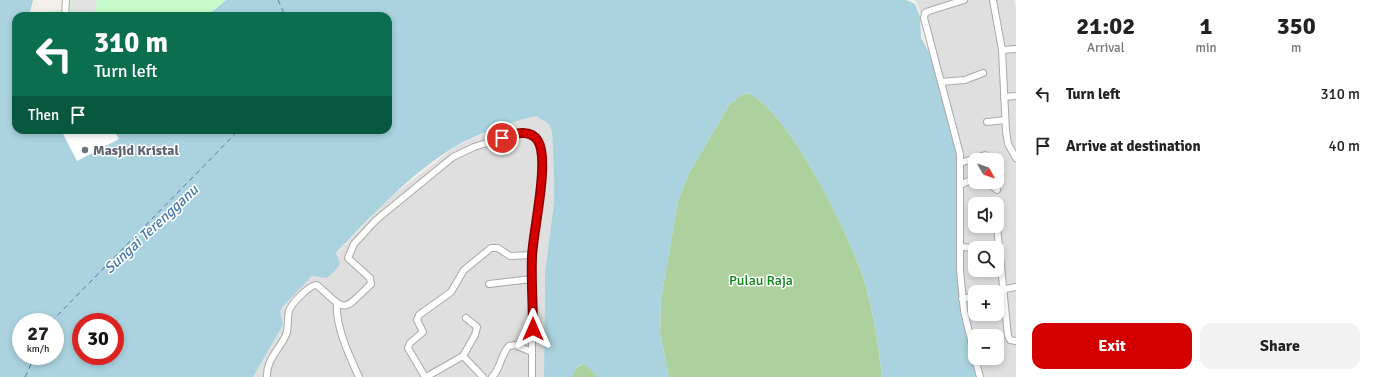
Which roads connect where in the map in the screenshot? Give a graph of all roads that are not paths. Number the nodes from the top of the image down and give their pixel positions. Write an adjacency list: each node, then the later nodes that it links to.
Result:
1 (66, 0): 4 (street)
2 (964, 0): 8 (street)
3 (993, 0): 6 (street)
4 (65, 12)
5 (1016, 49): 6 (street)
6 (1002, 50): 10 (street)
7 (983, 73): 8 (street)
8 (941, 82): 15 (street)
9 (1016, 96): 10 (street)
10 (1004, 97): 11 (street)
11 (1005, 120): 12 (street); 13 (street)
12 (987, 122)
13 (1016, 157)
14 (968, 160): 15 (street)
15 (960, 163): 17 (street)
16 (968, 180): 17 (street)
17 (960, 183): 18 (street)
18 (960, 247): 19 (street); 26 (street)
19 (968, 247)
20 (532, 255): 21 (street); 28 (street); 37 (street)
21 (532, 279): 22 (street); 32 (street)
22 (489, 284)
23 (1016, 287): 24 (street)
24 (1004, 289)
25 (968, 297): 26 (street)
26 (962, 298): 30 (street)
27 (1004, 303): 31 (street)
28 (337, 304): 35 (street); 36 (street)
29 (466, 318): 33 (street)
30 (969, 329)
31 (1016, 341)
32 (532, 352): 39 (street); 40 (street)
33 (463, 356): 37 (street); 38 (street)
34 (977, 365): 41 (street)
35 (268, 377)
36 (359, 377)
37 (426, 377)
38 (483, 377)
39 (492, 377)
40 (532, 377)
41 (980, 377)

